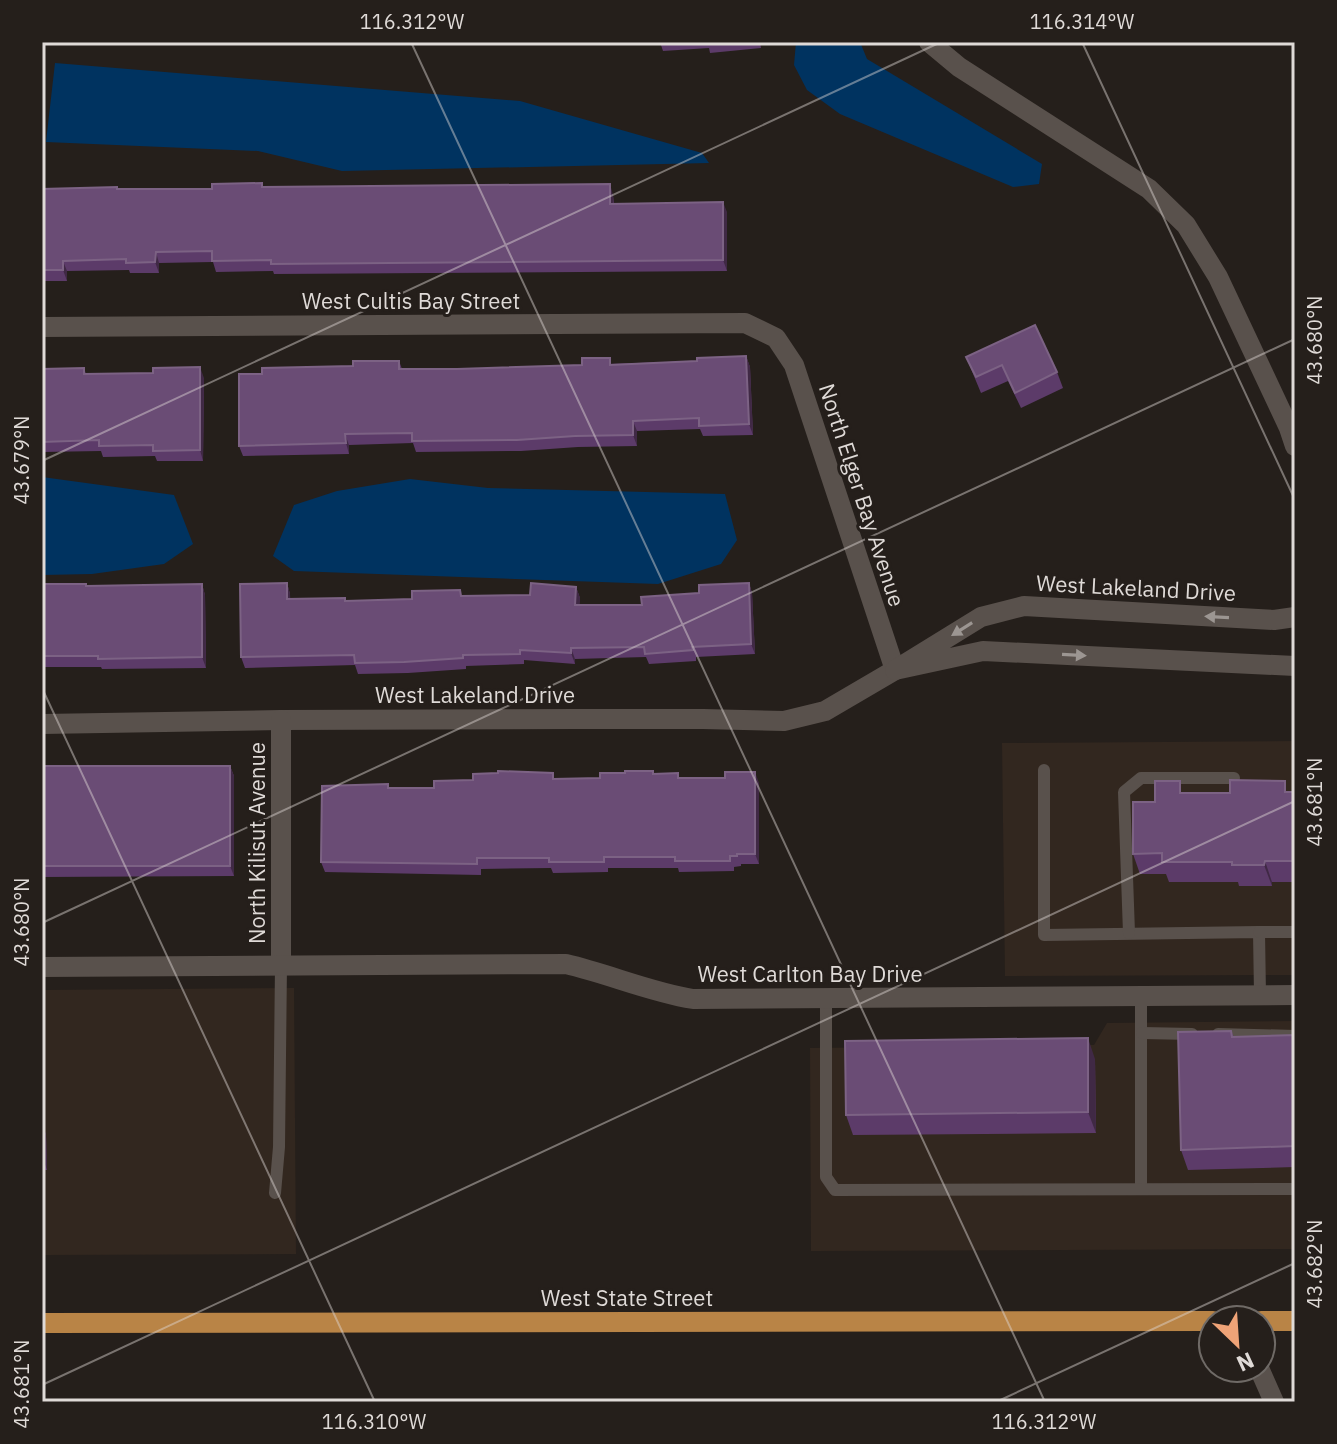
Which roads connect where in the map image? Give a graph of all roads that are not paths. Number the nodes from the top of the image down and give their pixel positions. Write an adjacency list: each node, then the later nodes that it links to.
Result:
1 (929, 42): 4 (street)
2 (42, 327): 3 (street, West Cultis Bay Street)
3 (776, 338): 7 (street, North Elger Bay Avenue)
4 (1295, 446)
5 (1295, 617): 7 (street, West Lakeland Drive, one-way to 7)
6 (1295, 666): 7 (street, West Lakeland Drive, one-way to 6)
7 (895, 670): 8 (street, West Lakeland Drive)
8 (281, 720): 9 (street, West Lakeland Drive); 15 (street, North Kilisut Avenue)
9 (42, 724)
10 (1044, 770): 14 (lane)
11 (1234, 778): 14 (lane)
12 (1259, 932): 13 (lane); 14 (lane); 17 (lane)
13 (1295, 932)
14 (1129, 933)
15 (281, 965): 16 (street, West Carlton Bay Drive); 20 (street, West Carlton Bay Drive); 25 (lane)
16 (42, 967)
17 (1260, 995): 18 (street, West Carlton Bay Drive); 19 (street, West Carlton Bay Drive)
18 (1295, 995)
19 (1141, 996): 20 (street, West Carlton Bay Drive); 21 (lane)
20 (826, 999): 23 (lane)
21 (1142, 1033): 22 (lane); 23 (lane)
22 (1295, 1036)
23 (1141, 1189): 24 (lane)
24 (1295, 1189)
25 (275, 1193)
26 (1197, 1321): 27 (main road, West State Street)
27 (42, 1323)

